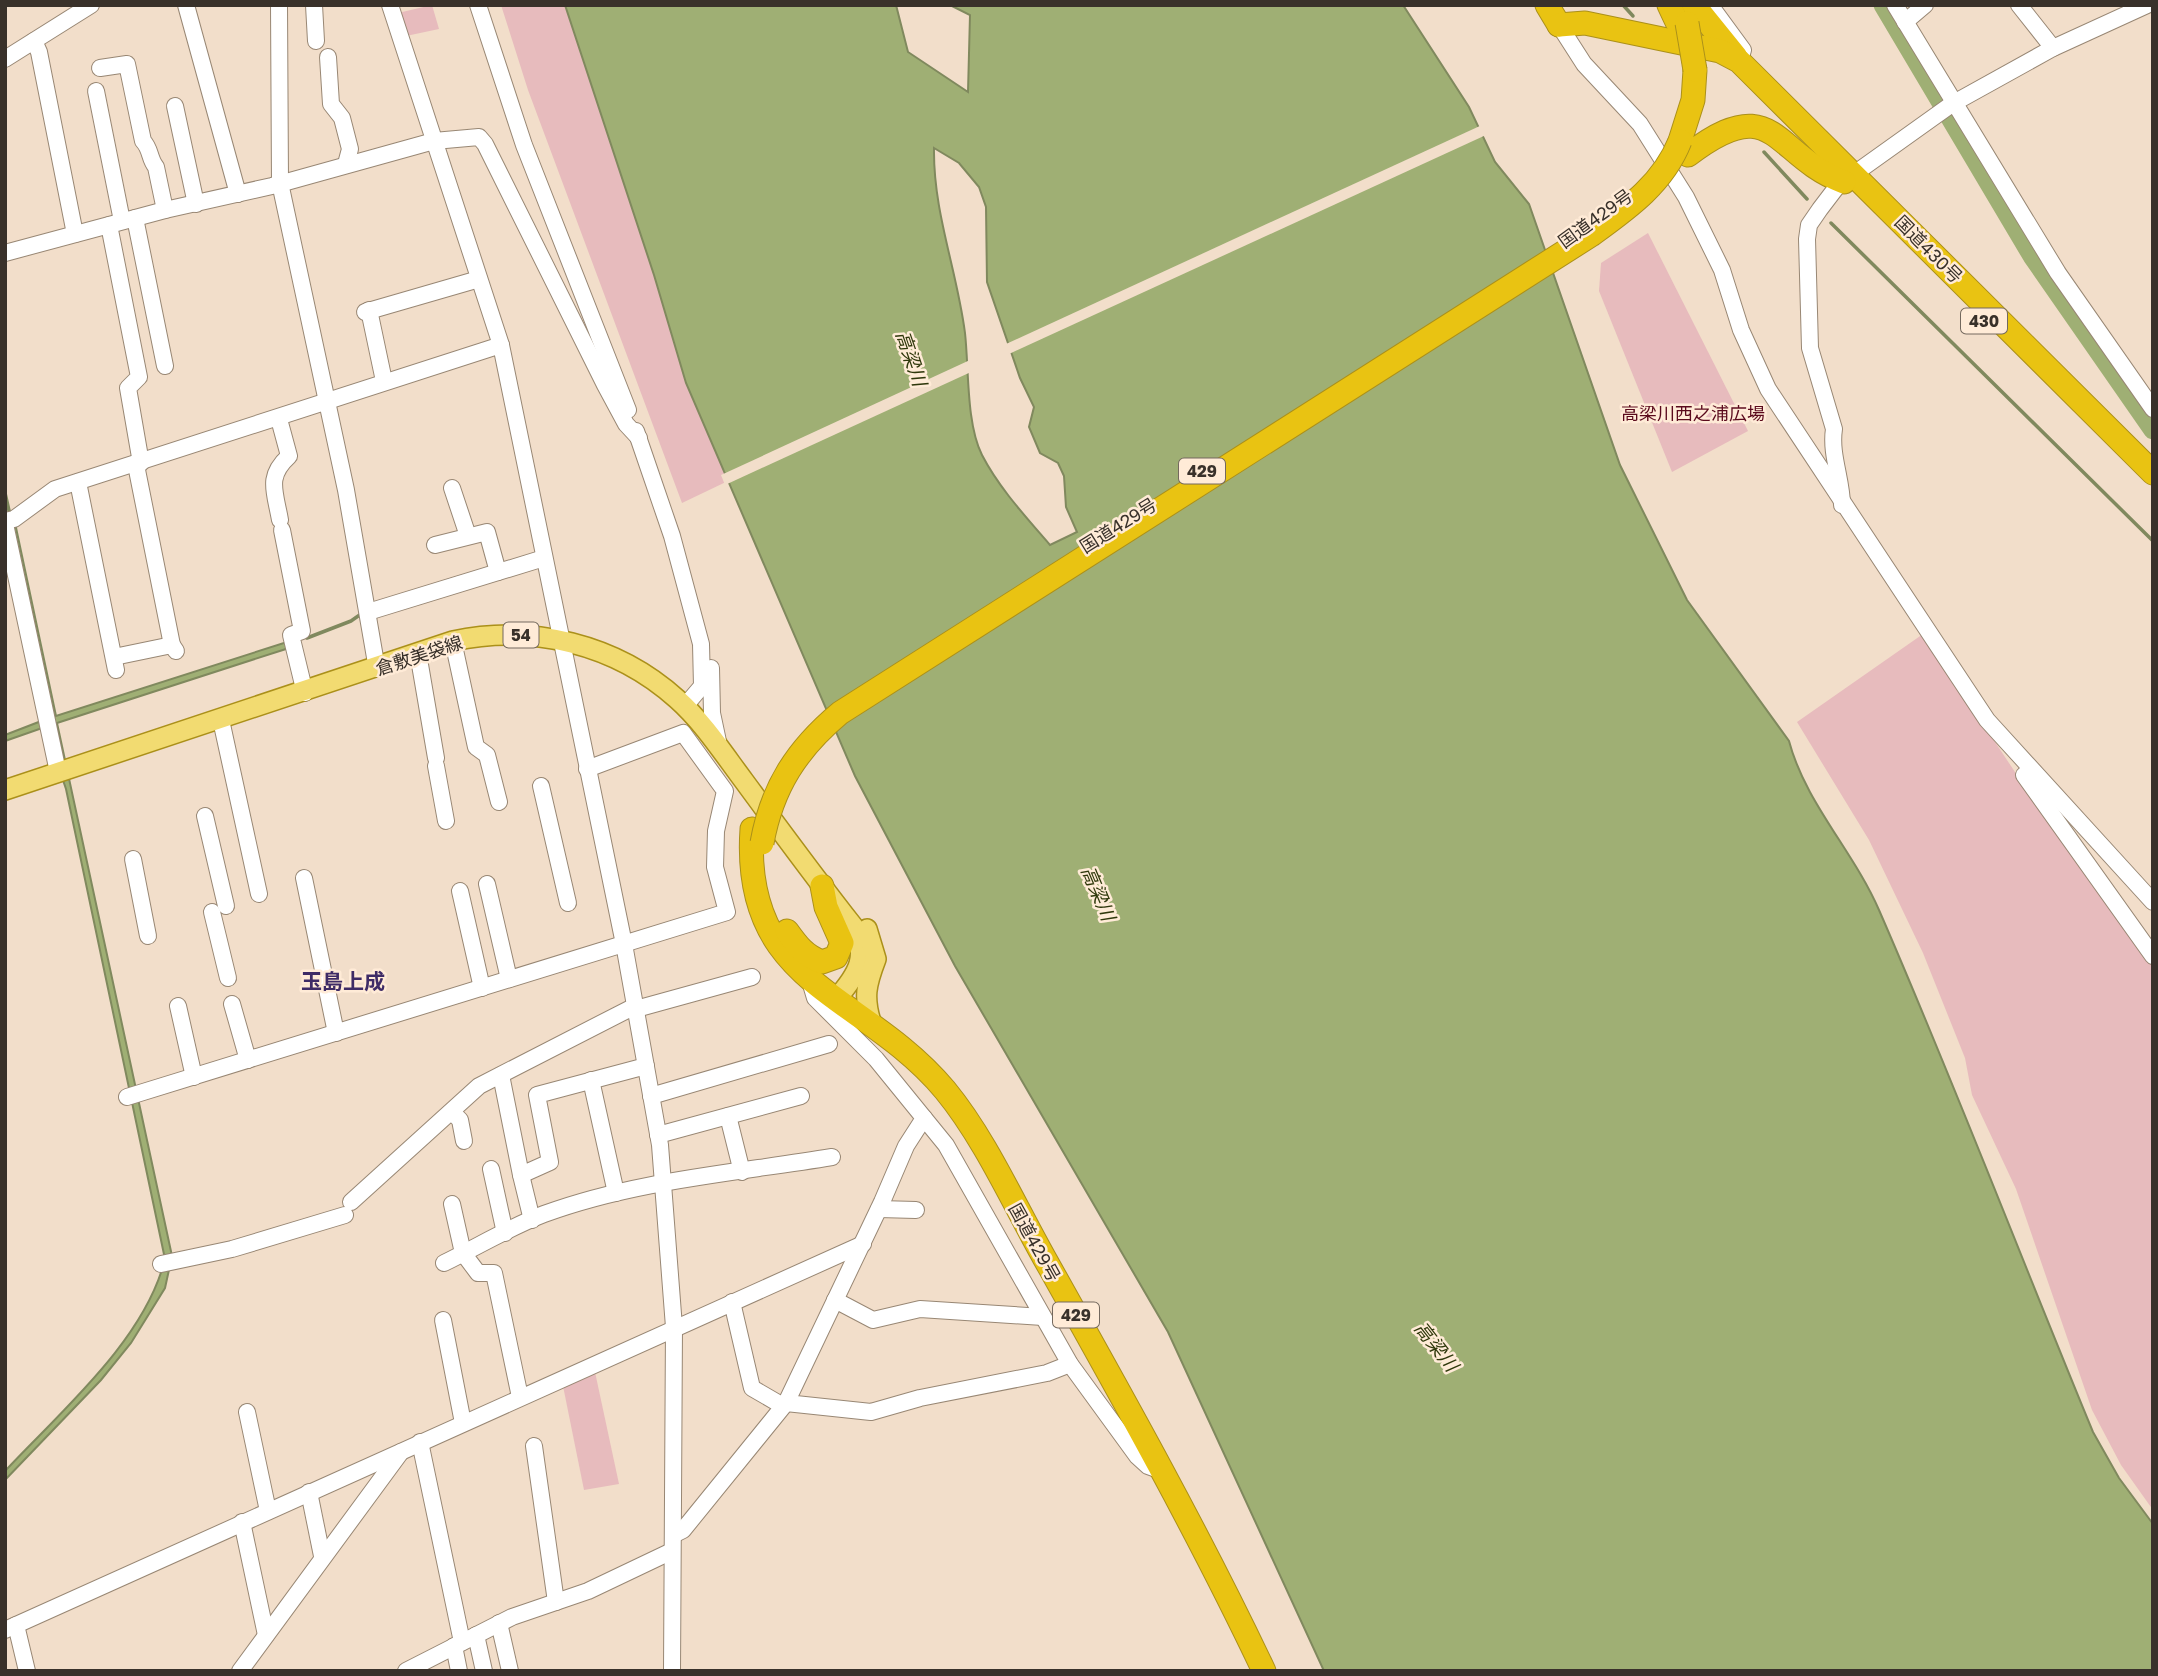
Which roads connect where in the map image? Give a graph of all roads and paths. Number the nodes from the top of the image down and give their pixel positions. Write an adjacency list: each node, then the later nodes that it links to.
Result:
1 (92, 5): 15 (street)
2 (186, 5): 31 (street)
3 (279, 5): 29 (street)
4 (314, 5): 16 (street)
5 (390, 5): 25 (street)
6 (478, 5): 44 (street)
7 (1710, 5): 20 (street)
8 (1895, 5): 14 (street)
9 (1925, 5): 14 (street)
10 (2020, 5): 17 (street)
11 (2147, 5): 17 (street)
12 (1555, 10): 20 (highway, 国道430号 / 430); 50 (street)
13 (1681, 12): 20 (highway, 国道430号 / 430); 26 (highway, 国道429号 / 429)
14 (1905, 22): 24 (street)
15 (34, 41): 19 (street); 35 (street)
16 (316, 41)
17 (2053, 48): 24 (street)
18 (328, 57): 27 (street)
19 (5, 59)
20 (1739, 61): 28 (highway, 国道430号 / 430)
21 (100, 68): 33 (street)
22 (96, 91): 34 (street)
23 (176, 106): 32 (street)
24 (1945, 109): 28 (street); 42 (street)
25 (438, 140): 27 (street); 37 (street); 44 (street)
26 (1680, 142): 28 (highway, 国道430号 / 430); 30 (highway, 国道430号 / 430, bridge); 74 (highway, 国道429号 / 429)
27 (346, 164): 29 (street)
28 (1849, 178): 46 (highway, 国道430号 / 430); 49 (highway, 国道430号 / 430); 50 (street)
29 (276, 184): 31 (street); 41 (street)
30 (1647, 191): 74 (highway, 国道429号 / 429, bridge)
31 (238, 194): 32 (street)
32 (196, 204): 33 (street)
33 (165, 210): 34 (street)
34 (122, 221): 35 (street); 39 (street); 45 (street)
35 (75, 234): 36 (street)
36 (5, 253)
37 (479, 279): 38 (street); 40 (street)
38 (501, 345): 40 (street); 54 (street)
39 (165, 366)
40 (384, 381): 41 (street)
41 (322, 402): 43 (street); 56 (street)
42 (2151, 403)
43 (279, 419): 45 (street); 62 (street)
44 (639, 439): 57 (street)
45 (138, 464): 47 (street); 47 (street)
46 (2153, 473)
47 (78, 482): 51 (street)
48 (452, 488): 52 (street)
49 (2153, 490)
50 (1843, 505): 66 (street)
51 (7, 524): 68 (street)
52 (468, 536): 53 (street); 55 (street)
53 (435, 545)
54 (544, 558): 55 (street); 58 (street)
55 (498, 572): 56 (street)
56 (368, 612): 61 (street)
57 (692, 612): 63 (street); 65 (street)
58 (561, 640): 59 (main road, 倉敷美袋線 / 54); 63 (main road, 倉敷美袋線 / 54); 67 (street)
59 (453, 641): 60 (main road, 倉敷美袋線 / 54); 71 (street)
60 (418, 653): 61 (main road, 倉敷美袋線 / 54); 73 (street)
61 (377, 669): 62 (main road, 倉敷美袋線 / 54)
62 (305, 693): 64 (main road, 倉敷美袋線 / 54)
63 (685, 706): 65 (main road, 倉敷美袋線 / 54)
64 (221, 720): 68 (main road, 倉敷美袋線 / 54); 80 (street)
65 (719, 747): 78 (main road, 倉敷美袋線 / 54)
66 (2011, 748): 81 (street); 87 (street)
67 (592, 768): 86 (street); 86 (street)
68 (58, 772): 70 (main road, 倉敷美袋線 / 54)
69 (541, 786): 82 (street)
70 (5, 790)
71 (499, 802)
72 (205, 816): 89 (street)
73 (446, 821)
74 (757, 836): 84 (highway, 国道429号 / 429); 91 (highway, 国道429号 / 429)
75 (133, 859): 85 (street)
76 (304, 878): 98 (street)
77 (487, 884): 90 (street)
78 (822, 886): 83 (main road, 倉敷美袋線 / 54); 84 (highway)
79 (460, 891): 92 (street)
80 (259, 894)
81 (2153, 902)
82 (568, 903)
83 (836, 904): 93 (main road, 倉敷美袋線 / 54); 97 (main road)
84 (772, 908): 93 (highway, 国道429号 / 429)
85 (148, 936)
86 (624, 944): 90 (street); 96 (street)
87 (2153, 956)
88 (752, 977): 96 (street)
89 (228, 978)
90 (509, 979): 92 (street)
91 (810, 982): 93 (highway, 国道429号 / 429); 110 (street)
92 (482, 988): 98 (street)
93 (837, 998): 97 (highway, 国道429号 / 429)
94 (232, 1004): 100 (street)
95 (178, 1006): 102 (street)
96 (635, 1007): 101 (street); 103 (street)
97 (872, 1025): 141 (highway, 国道429号 / 429)
98 (336, 1033): 100 (street)
99 (829, 1044): 105 (street)
100 (248, 1060): 102 (street)
101 (646, 1066): 104 (street); 105 (street)
102 (194, 1077): 107 (street)
103 (502, 1078): 108 (street); 116 (street)
104 (591, 1080): 116 (street); 118 (street)
105 (651, 1096): 111 (street)
106 (801, 1096): 109 (street)
107 (127, 1097)
108 (454, 1114): 112 (street); 127 (street)
109 (729, 1116): 111 (street); 115 (street)
110 (924, 1118): 120 (street); 130 (street)
111 (658, 1136): 117 (street)
112 (464, 1141)
113 (832, 1157): 115 (street)
114 (491, 1169): 123 (street)
115 (742, 1172): 117 (street)
116 (521, 1175): 122 (street)
117 (663, 1182): 118 (street); 132 (street)
118 (616, 1193): 122 (street)
119 (452, 1204): 125 (street)
120 (879, 1209): 121 (street); 124 (street)
121 (916, 1210)
122 (532, 1220): 123 (street)
123 (505, 1233): 125 (street)
124 (863, 1244): 128 (street); 129 (street)
125 (463, 1253): 126 (street); 134 (street)
126 (444, 1263)
127 (166, 1264)
128 (835, 1300): 130 (street); 135 (street)
129 (732, 1302): 132 (street); 135 (street)
130 (1043, 1317): 133 (street)
131 (443, 1320): 137 (street)
132 (674, 1327): 134 (street); 145 (street)
133 (1070, 1364): 135 (street); 141 (street)
134 (520, 1397): 137 (street)
135 (785, 1405): 145 (street)
136 (247, 1412): 143 (street)
137 (463, 1423): 138 (street)
138 (420, 1442): 140 (street); 151 (street)
139 (534, 1446): 147 (street)
140 (403, 1450): 142 (street); 146 (street)
141 (1159, 1471): 159 (highway, 国道429号 / 429)
142 (309, 1492): 143 (street); 146 (street)
143 (268, 1511): 144 (street)
144 (242, 1522): 149 (street); 150 (street)
145 (673, 1543): 147 (street); 158 (street)
146 (322, 1556): 150 (street)
147 (556, 1601): 148 (street)
148 (499, 1623): 151 (street); 157 (street)
149 (11, 1627): 152 (street)
150 (266, 1635): 153 (street)
151 (464, 1641): 154 (street); 155 (street); 156 (street)
152 (27, 1671)
153 (240, 1671)
154 (406, 1671)
155 (459, 1671)
156 (484, 1671)
157 (510, 1671)
158 (672, 1671)
159 (1264, 1671)

